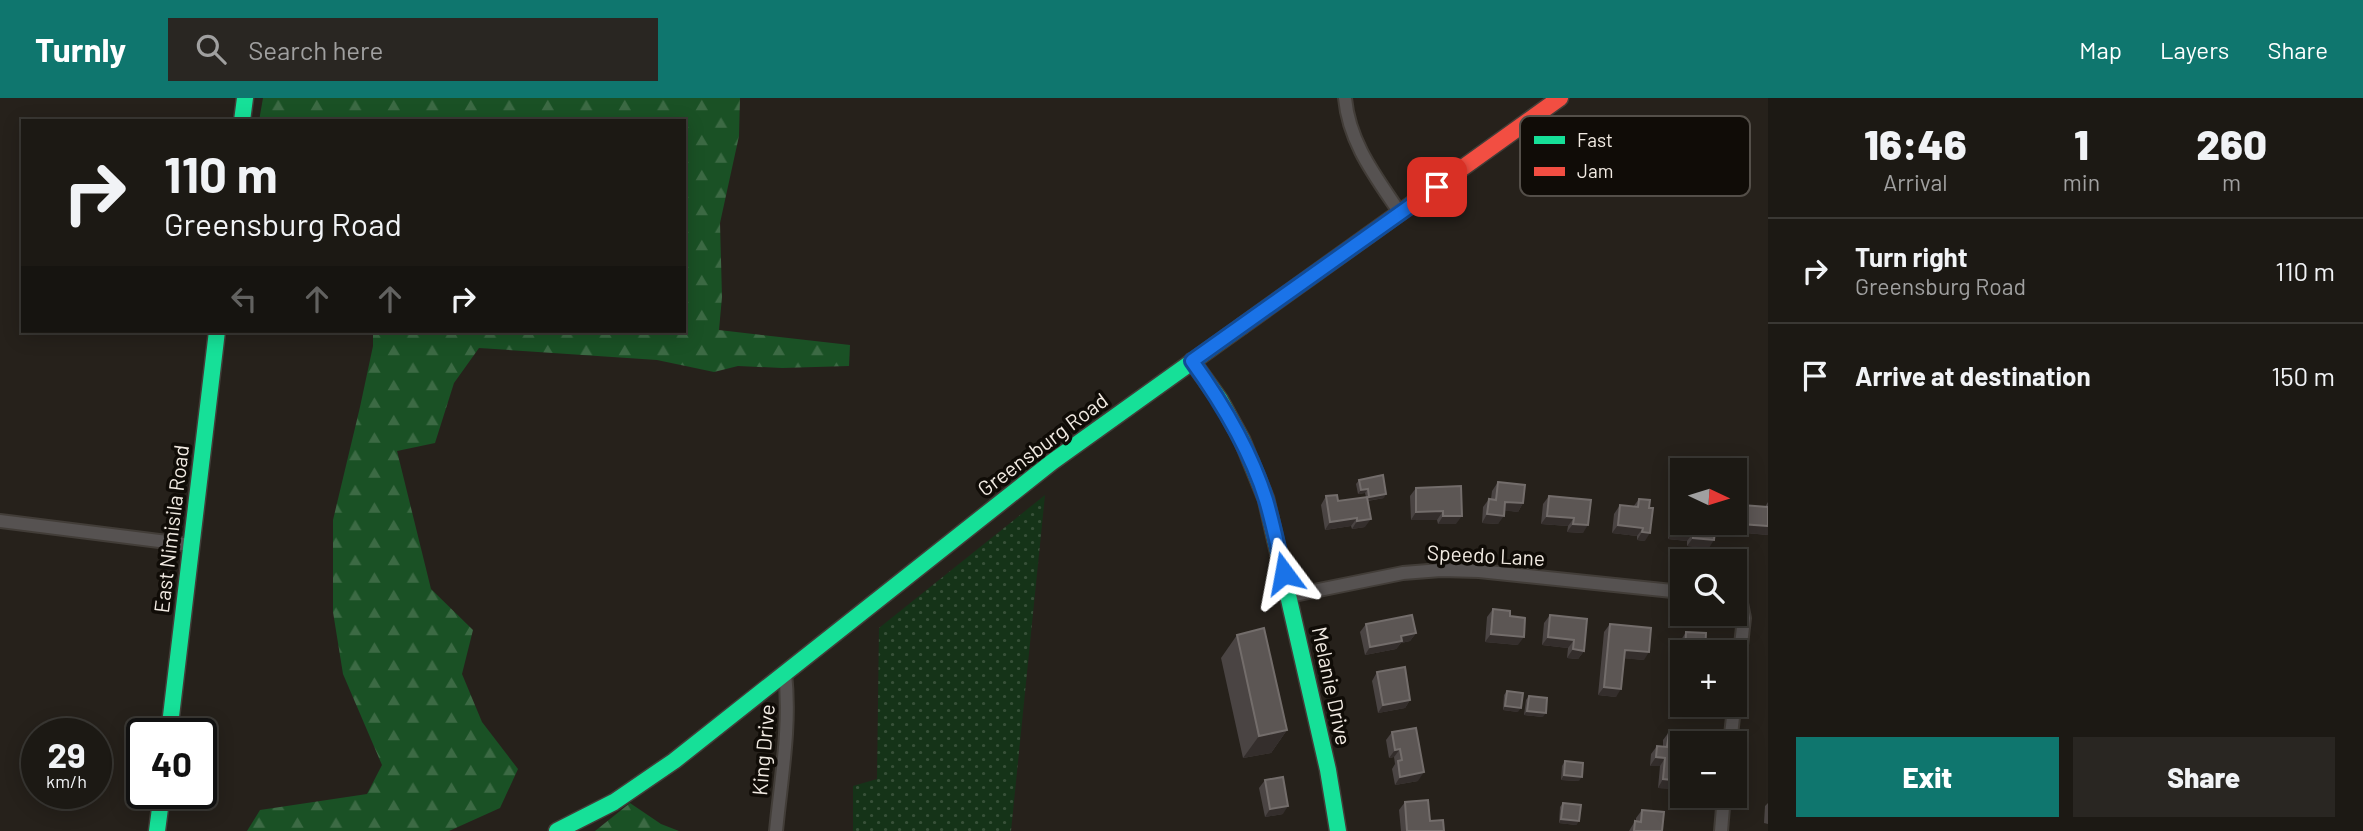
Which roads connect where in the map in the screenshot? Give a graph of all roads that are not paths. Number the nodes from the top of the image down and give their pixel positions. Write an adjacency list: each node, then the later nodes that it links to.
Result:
1 (245, 98): 5 (main road)
2 (1345, 98): 7 (street)
3 (1560, 98): 4 (main road, Greensburg Road)
4 (1535, 116)
5 (242, 119)
6 (1520, 127): 7 (main road, Greensburg Road)
7 (1399, 213): 9 (main road, Greensburg Road)
8 (217, 333): 11 (main road, East Nimisila Road)
9 (1192, 361): 13 (main road, Melanie Drive); 15 (main road, Greensburg Road)
10 (0, 521): 11 (street)
11 (191, 545): 16 (main road, East Nimisila Road)
12 (1670, 592): 13 (street, Speedo Lane)
13 (1289, 596): 23 (main road, Melanie Drive)
14 (1743, 626): 17 (street)
15 (785, 673): 21 (main road, Greensburg Road); 22 (street, King Drive)
16 (171, 718)
17 (1731, 731)
18 (1723, 808): 24 (street)
19 (160, 809): 20 (main road)
20 (157, 831)
21 (557, 831)
22 (776, 831)
23 (1338, 831)
24 (1721, 831)

